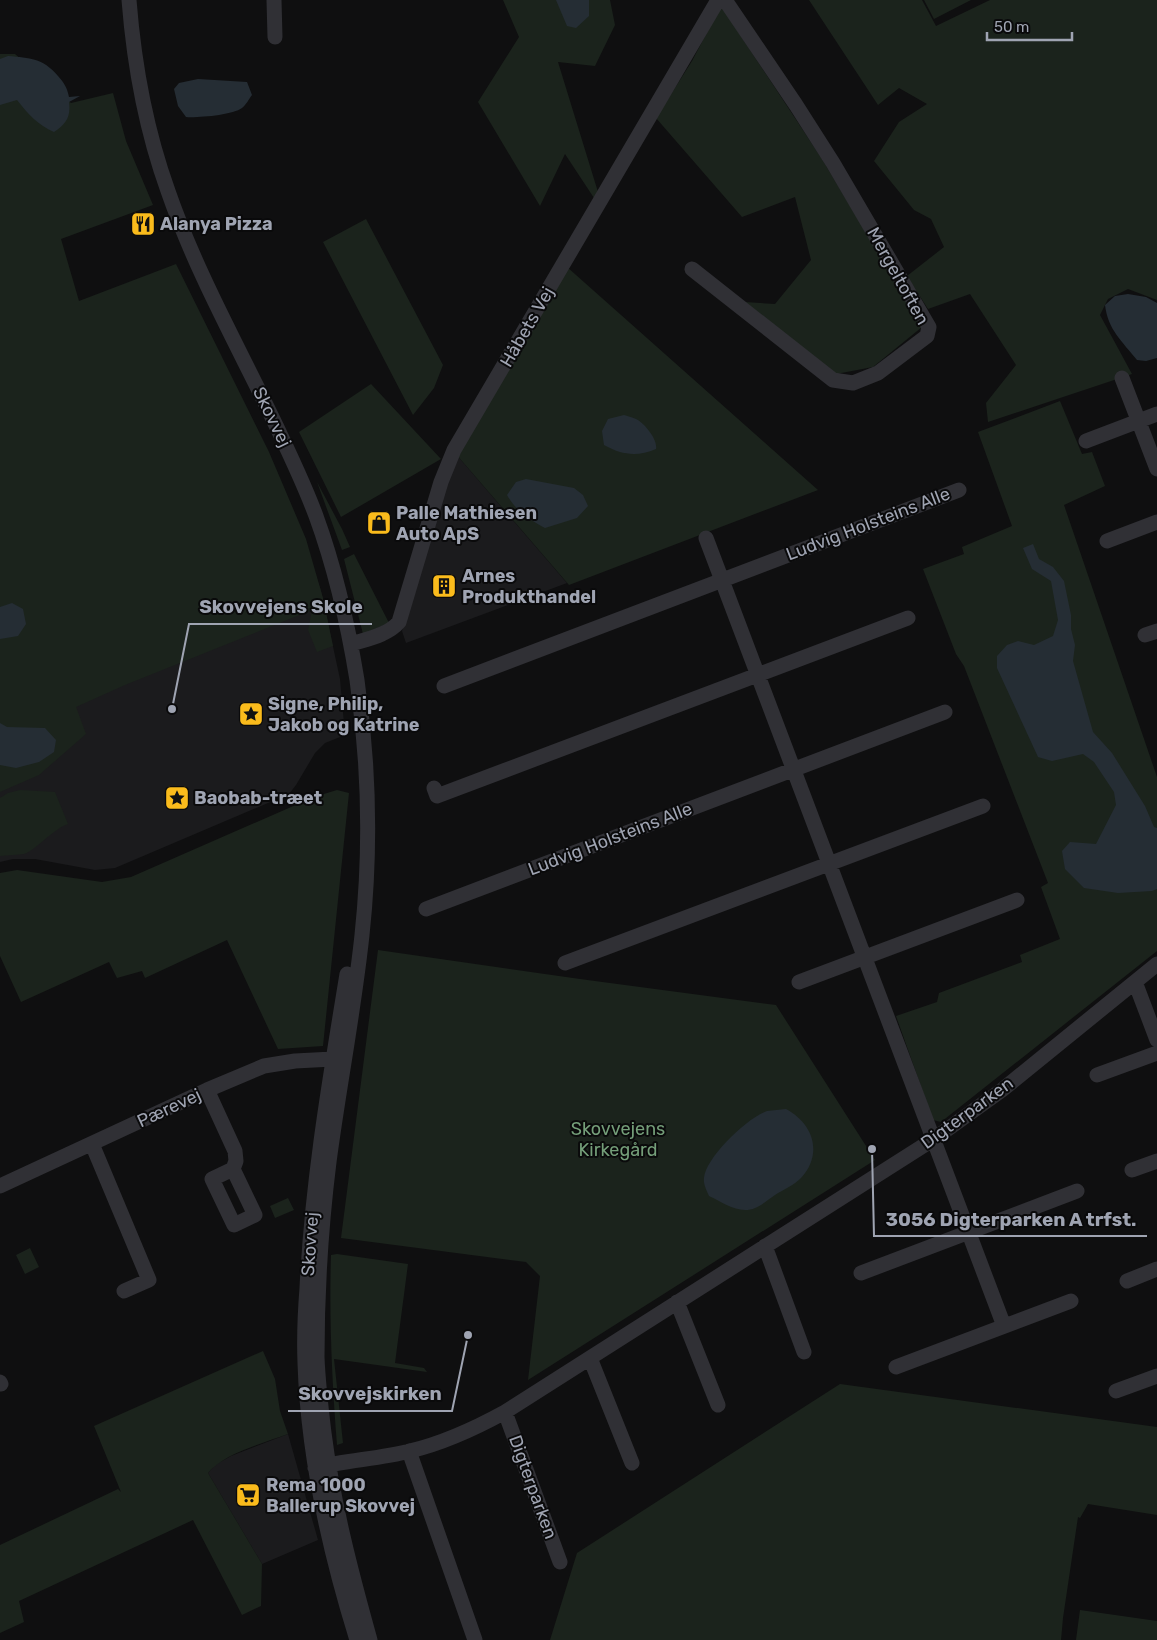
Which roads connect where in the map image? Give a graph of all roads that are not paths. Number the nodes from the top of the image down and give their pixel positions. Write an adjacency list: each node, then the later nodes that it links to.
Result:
1 (130, 0): 18 (street, Skovvej)
2 (274, 0): 5 (street)
3 (718, 0): 18 (street, Håbets Vej)
4 (725, 0): 6 (street, Mergeltoften)
5 (276, 38)
6 (692, 269)
7 (1122, 378): 9 (street)
8 (1157, 414): 9 (street)
9 (1138, 421): 10 (street); 11 (street)
10 (1086, 441)
11 (1157, 469)
12 (959, 490): 16 (street, Ludvig Holsteins Alle)
13 (1157, 522): 15 (street)
14 (706, 538): 16 (street)
15 (1107, 541)
16 (722, 580): 19 (street); 20 (street, Ludvig Holsteins Alle)
17 (908, 618): 19 (street)
18 (351, 644): 35 (street, Skovvej)
19 (758, 675): 22 (street); 23 (street)
20 (444, 686)
21 (945, 712): 22 (street, Ludvig Holsteins Alle)
22 (793, 769): 25 (street); 27 (street, Ludvig Holsteins Alle)
23 (434, 788)
24 (983, 806): 25 (street)
25 (830, 864): 28 (street); 29 (street)
26 (1017, 900): 28 (street)
27 (426, 909)
28 (865, 958): 31 (street); 38 (street)
29 (565, 963)
30 (1157, 964): 32 (street, Digterparken)
31 (799, 982)
32 (1135, 982): 33 (street); 38 (street, Digterparken)
33 (1157, 1040)
34 (1157, 1053): 36 (street)
35 (339, 1061): 37 (street, Pærevej); 63 (street, Skovvej)
36 (1097, 1075)
37 (207, 1090): 39 (street, Pærevej); 41 (street)
38 (934, 1139): 45 (street); 46 (street, Digterparken)
39 (92, 1144): 43 (street, Pærevej); 50 (street)
40 (1157, 1161): 42 (street)
41 (233, 1169)
42 (1132, 1170)
43 (0, 1186)
44 (1077, 1192): 45 (street)
45 (969, 1232): 48 (street); 53 (street)
46 (765, 1246): 52 (street, Digterparken); 54 (street)
47 (1157, 1269): 49 (street)
48 (861, 1274)
49 (1127, 1281)
50 (124, 1291)
51 (1071, 1301): 53 (street)
52 (677, 1302): 55 (street, Digterparken); 59 (street)
53 (1004, 1326): 56 (street)
54 (804, 1352)
55 (590, 1358): 60 (street, Digterparken); 62 (street)
56 (896, 1367)
57 (1157, 1376): 58 (street)
58 (1116, 1391)
59 (718, 1405)
60 (505, 1412): 61 (street, Digterparken); 64 (street, Digterparken)
61 (409, 1452): 63 (street, Digterparken); 67 (street)
62 (632, 1463)
63 (322, 1466): 65 (street, Skovvej); 66 (street, Skovvej)
64 (560, 1562)
65 (357, 1640)
66 (370, 1640)
67 (475, 1640)

